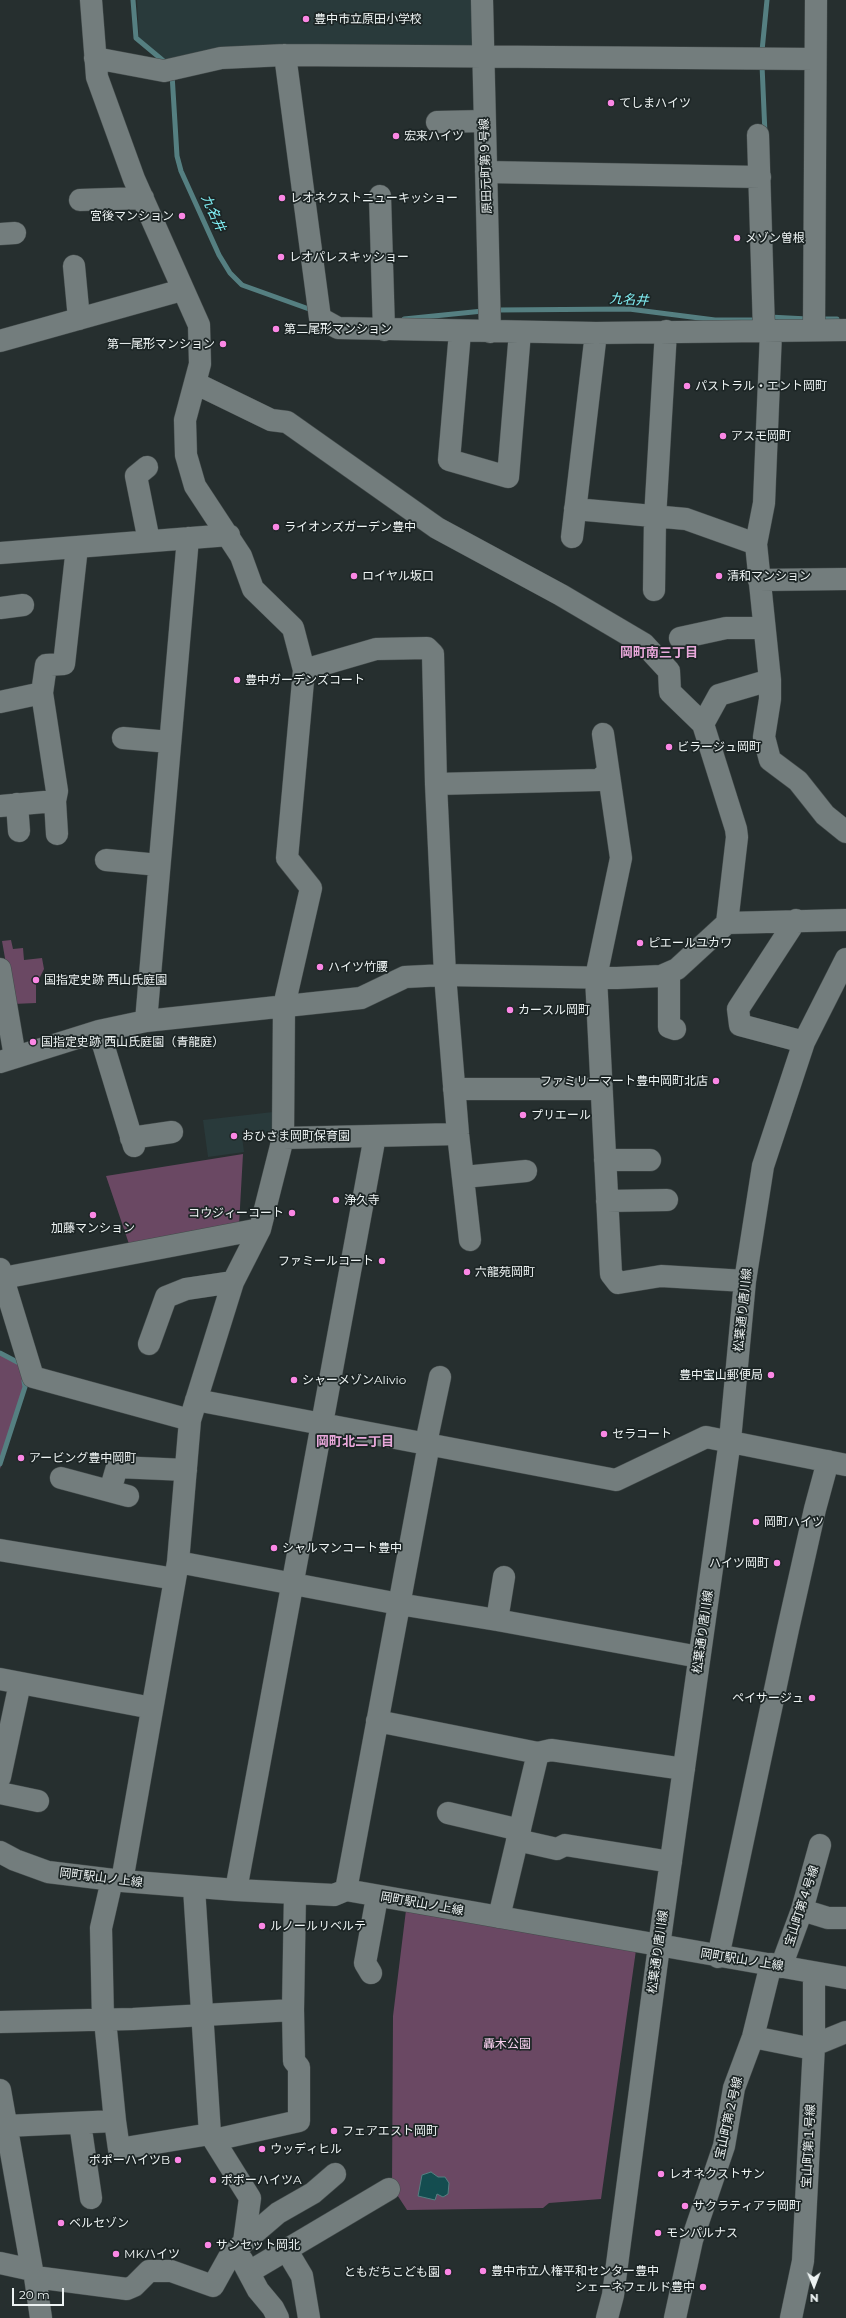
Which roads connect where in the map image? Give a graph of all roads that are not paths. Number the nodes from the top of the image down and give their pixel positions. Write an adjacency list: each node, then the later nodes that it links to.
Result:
1 (91, 0): 6 (street)
2 (482, 0): 5 (street, 原田元町第９号線)
3 (816, 0): 7 (street)
4 (285, 55): 5 (street); 6 (street); 19 (street)
5 (483, 56): 7 (street); 8 (street, 原田元町第９号線)
6 (95, 58): 14 (street)
7 (815, 59): 20 (street)
8 (484, 121): 9 (street); 11 (street, 原田元町第９号線)
9 (437, 122)
10 (758, 135): 12 (street)
11 (486, 172): 12 (street); 25 (street, 原田元町第９号線)
12 (760, 177): 23 (street)
13 (380, 196): 19 (street)
14 (143, 198): 15 (street); 17 (street)
15 (80, 200)
16 (74, 266): 18 (street)
17 (182, 290): 18 (street); 29 (street)
18 (79, 319): 28 (street)
19 (384, 330): 24 (street)
20 (814, 330): 21 (street); 23 (street)
21 (846, 330)
22 (666, 331): 23 (street); 27 (street); 32 (street)
23 (768, 331): 37 (street)
24 (460, 332): 25 (street); 26 (street)
25 (490, 332): 26 (street)
26 (520, 332): 27 (street)
27 (596, 333): 31 (street)
28 (0, 341)
29 (195, 383): 33 (street); 51 (street)
30 (147, 466): 36 (street)
31 (575, 509): 32 (street); 34 (street)
32 (655, 518): 37 (street); 42 (street)
33 (229, 535): 35 (street); 47 (street)
34 (572, 537)
35 (188, 538): 36 (street); 54 (street)
36 (149, 541): 38 (street)
37 (756, 544): 41 (street)
38 (77, 546): 39 (street); 49 (street)
39 (0, 552)
40 (846, 579): 41 (street)
41 (759, 580): 45 (street)
42 (654, 590)
43 (23, 605): 44 (street)
44 (0, 608)
45 (764, 628): 46 (street); 48 (street)
46 (680, 638)
47 (304, 670): 56 (street); 72 (street)
48 (770, 680): 51 (street); 60 (street)
49 (42, 693): 50 (street); 57 (street)
50 (0, 702)
51 (703, 724): 66 (street)
52 (603, 734): 55 (street)
53 (123, 738): 54 (street)
54 (170, 742): 63 (street)
55 (608, 772): 56 (street); 71 (street)
56 (436, 784): 70 (street)
57 (55, 801): 58 (street); 61 (street)
58 (8, 805): 59 (street)
59 (19, 831)
60 (846, 832)
61 (57, 834)
62 (106, 860): 63 (street)
63 (159, 865): 73 (street)
64 (796, 920): 65 (street); 66 (street); 76 (street)
65 (846, 920)
66 (727, 922): 69 (street)
67 (846, 959): 76 (street, 松葉通り唐川線)
68 (0, 969): 77 (street)
69 (669, 974): 71 (street); 74 (street)
70 (445, 975): 71 (street); 72 (street); 78 (street)
71 (596, 977): 79 (street)
72 (284, 1006): 73 (street); 83 (street)
73 (146, 1021): 75 (street)
74 (675, 1029)
75 (99, 1031): 77 (street); 80 (street)
76 (804, 1042): 93 (street, 松葉通り唐川線)
77 (8, 1060)
78 (454, 1089): 79 (street); 81 (street)
79 (601, 1089): 84 (street)
80 (172, 1132)
81 (458, 1134): 82 (street); 87 (street)
82 (375, 1136): 83 (street); 98 (street)
83 (283, 1138): 90 (street)
84 (605, 1160): 85 (street); 89 (street)
85 (650, 1160)
86 (526, 1171): 87 (street)
87 (464, 1177): 91 (street)
88 (667, 1200): 89 (street)
89 (607, 1201): 93 (street)
90 (260, 1229): 92 (street); 94 (street)
91 (470, 1240)
92 (2, 1273): 97 (street)
93 (745, 1281): 99 (street, 松葉通り唐川線)
94 (233, 1282): 95 (street); 97 (street)
95 (149, 1344)
96 (440, 1377): 100 (street)
97 (193, 1410): 98 (street); 102 (street)
98 (322, 1425): 100 (street); 107 (street)
99 (730, 1440): 100 (street); 101 (street); 110 (street, 松葉通り唐川線)
100 (427, 1444): 108 (street)
101 (837, 1463): 134 (street)
102 (186, 1470): 103 (street); 105 (street)
103 (61, 1478)
104 (0, 1550): 105 (street)
105 (177, 1571): 107 (street); 112 (street)
106 (504, 1577): 109 (street)
107 (294, 1585): 108 (street); 126 (street)
108 (399, 1604): 109 (street); 113 (street)
109 (497, 1620): 110 (street)
110 (700, 1657): 115 (street, 松葉通り唐川線)
111 (10, 1681): 112 (street); 116 (street)
112 (152, 1708): 124 (street)
113 (377, 1721): 114 (street); 127 (street)
114 (538, 1753): 115 (street); 120 (street)
115 (684, 1769): 123 (street, 松葉通り唐川線)
116 (0, 1777)
117 (0, 1793): 118 (street)
118 (38, 1801)
119 (448, 1814): 120 (street)
120 (519, 1835): 123 (street); 131 (street)
121 (820, 1845): 130 (street, 宝山町第４号線)
122 (0, 1852): 124 (street, 岡町駅山ノ上線)
123 (671, 1862): 133 (street, 松葉通り唐川線)
124 (117, 1881): 125 (street, 岡町駅山ノ上線); 141 (street)
125 (194, 1888): 126 (street, 岡町駅山ノ上線); 140 (street)
126 (236, 1890): 128 (street, 岡町駅山ノ上線)
127 (346, 1890): 128 (street, 岡町駅山ノ上線); 129 (street, 岡町駅山ノ上線)
128 (296, 1893): 139 (street)
129 (377, 1897): 131 (street, 岡町駅山ノ上線); 136 (street)
130 (802, 1910): 132 (street); 135 (street, 宝山町第４号線)
131 (499, 1918): 133 (street, 岡町駅山ノ上線)
132 (846, 1918)
133 (659, 1946): 134 (street, 岡町駅山ノ上線); 162 (street, 松葉通り唐川線)
134 (718, 1957): 135 (street, 岡町駅山ノ上線)
135 (776, 1966): 137 (street, 岡町駅山ノ上線); 144 (street, 宝山町第２号線)
136 (371, 1973)
137 (814, 1973): 138 (street, 岡町駅山ノ上線); 145 (street, 宝山町第１号線)
138 (846, 1978)
139 (293, 2010): 140 (street); 150 (street)
140 (201, 2014): 141 (street); 150 (street)
141 (104, 2020): 142 (street); 147 (street)
142 (0, 2022)
143 (846, 2032): 145 (street)
144 (753, 2036): 145 (street); 163 (street, 宝山町第２号線)
145 (814, 2045): 164 (street, 宝山町第１号線)
146 (0, 2090): 149 (street)
147 (115, 2122): 148 (street); 150 (street)
148 (80, 2123): 149 (street); 153 (street)
149 (6, 2126): 158 (street)
150 (212, 2137): 154 (street)
151 (335, 2174): 154 (street)
152 (389, 2189): 155 (street)
153 (92, 2198)
154 (240, 2246): 157 (street); 158 (street)
155 (287, 2251): 157 (street); 161 (street)
156 (0, 2263): 158 (street)
157 (249, 2272): 160 (street)
158 (34, 2273): 159 (street)
159 (41, 2318)
160 (278, 2318)
161 (309, 2318)
162 (607, 2318)
163 (675, 2318)
164 (791, 2318)

